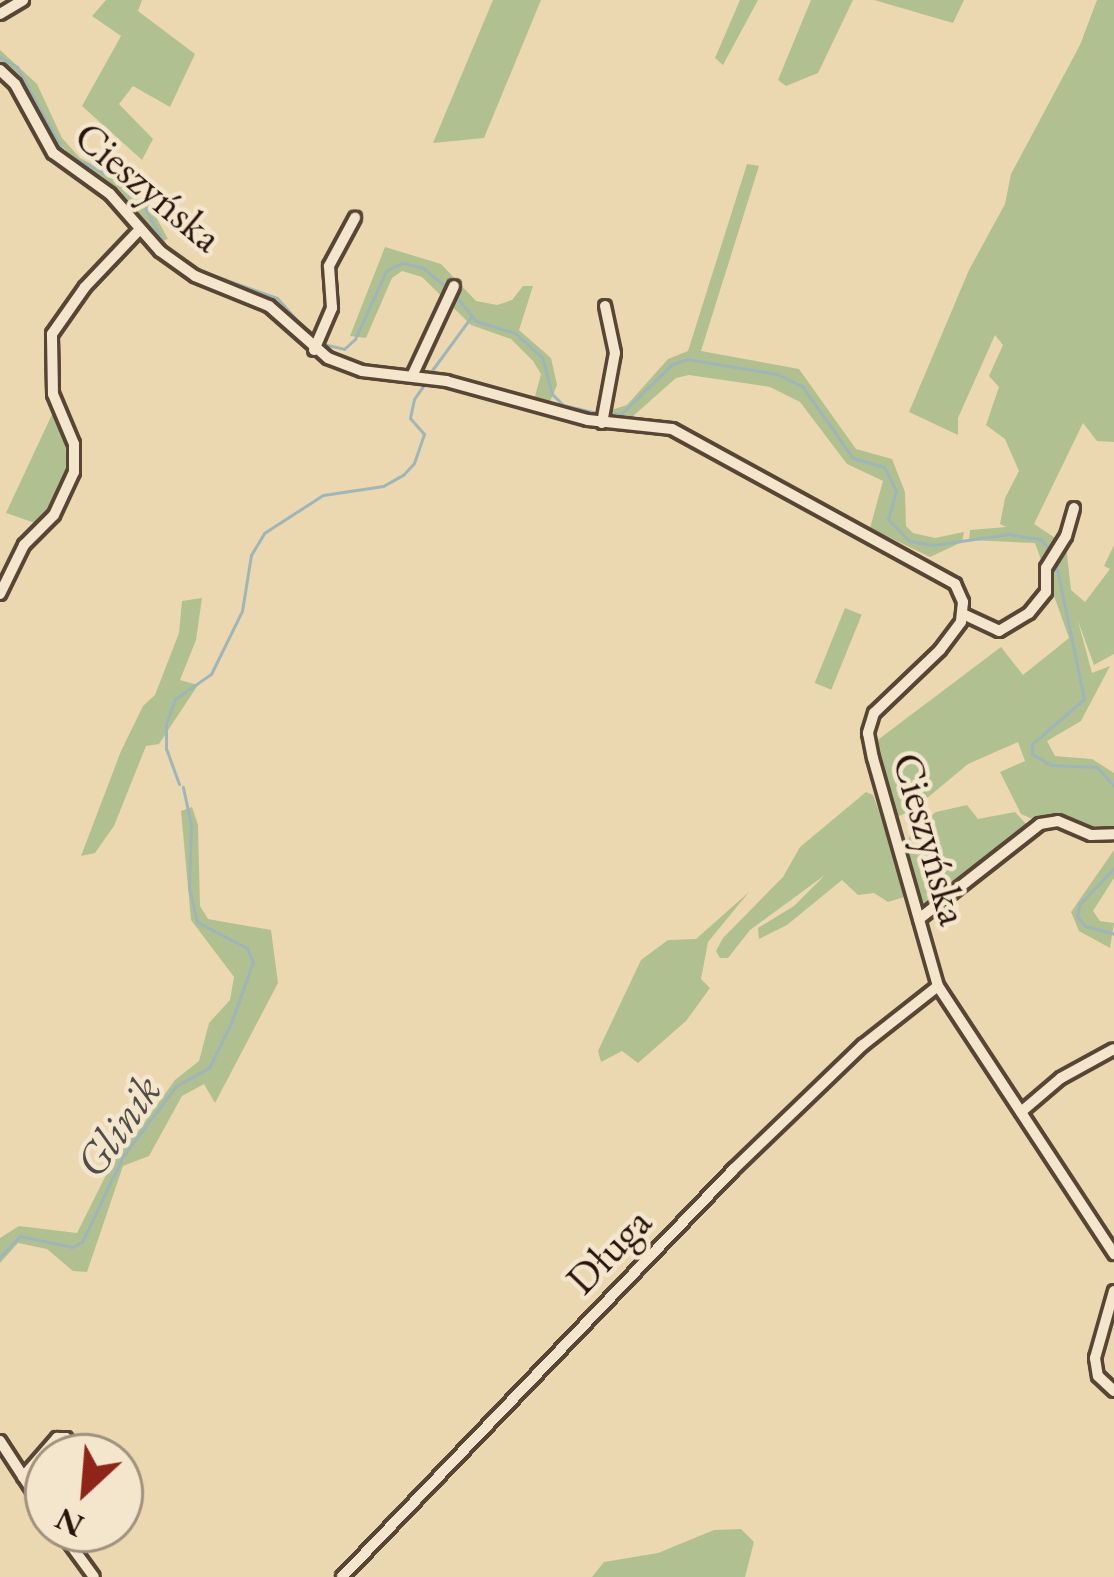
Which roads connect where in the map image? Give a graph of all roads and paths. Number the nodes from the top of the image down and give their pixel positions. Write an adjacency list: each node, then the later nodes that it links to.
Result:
1 (23, 0): 2 (street)
2 (0, 14)
3 (0, 70): 5 (street, Cieszyńska)
4 (355, 218): 8 (street)
5 (140, 229): 8 (street, Cieszyńska); 12 (street)
6 (450, 289): 9 (street)
7 (605, 306): 10 (street)
8 (316, 345): 9 (street, Cieszyńska)
9 (412, 374): 10 (street, Cieszyńska)
10 (603, 416): 13 (street, Cieszyńska)
11 (1074, 508): 13 (street)
12 (0, 594)
13 (963, 614): 15 (street, Cieszyńska)
14 (1114, 834): 15 (street)
15 (919, 919): 16 (street, Cieszyńska)
16 (938, 986): 18 (street, Cieszyńska); 25 (street, Długa)
17 (1114, 1049): 18 (street)
18 (1021, 1112): 19 (street, Cieszyńska)
19 (1114, 1254)
20 (1114, 1291): 21 (street)
21 (1114, 1391)
22 (0, 1441): 23 (street)
23 (22, 1477): 24 (street)
24 (24, 1480)
25 (342, 1577)

